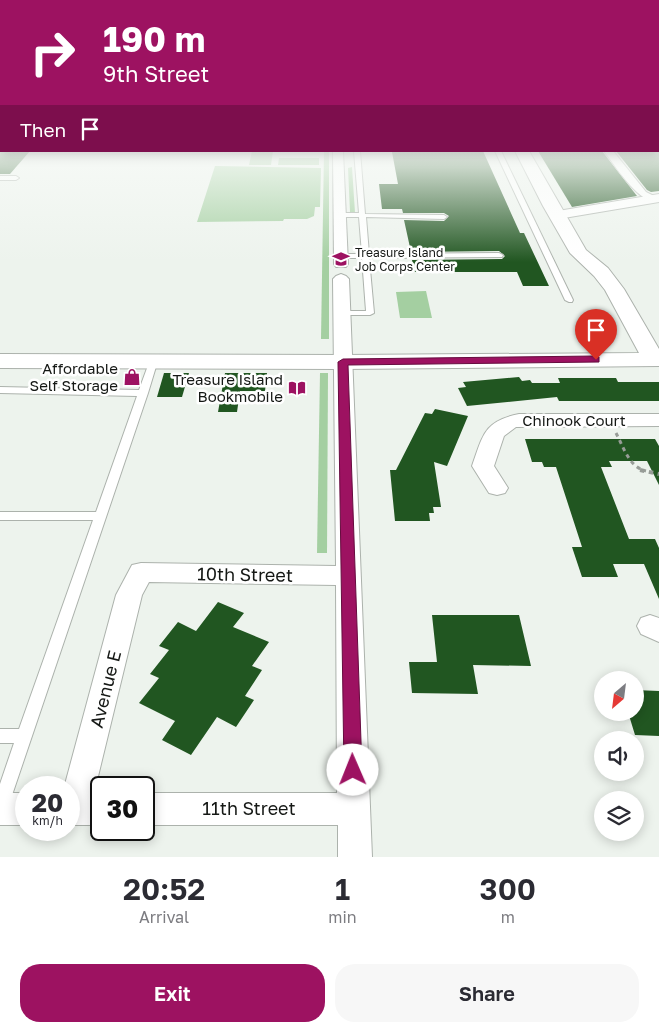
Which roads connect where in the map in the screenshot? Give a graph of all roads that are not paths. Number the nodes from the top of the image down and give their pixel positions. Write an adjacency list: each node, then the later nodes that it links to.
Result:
1 (338, 182): 7 (street)
2 (359, 182): 8 (lane)
3 (513, 182): 14 (lane)
4 (539, 182): 9 (street)
5 (633, 182): 6 (street)
6 (656, 198): 9 (street)
7 (339, 215): 8 (lane); 13 (street)
8 (362, 215): 10 (lane); 12 (lane)
9 (558, 215): 16 (street)
10 (444, 217)
11 (498, 255): 12 (lane)
12 (365, 256): 13 (lane); 15 (lane)
13 (341, 266): 15 (street)
14 (569, 300)
15 (341, 313): 19 (street)
16 (657, 359): 19 (street)
17 (154, 360): 18 (street); 19 (street); 21 (lane)
18 (0, 361)
19 (343, 362): 27 (street)
20 (0, 390): 21 (lane)
21 (143, 393): 25 (lane)
22 (659, 420): 23 (street, Chinook Court)
23 (497, 488)
24 (0, 516): 25 (lane)
25 (100, 516): 29 (lane)
26 (141, 572): 27 (street, 10th Street); 32 (street, Avenue E)
27 (348, 576): 34 (street)
28 (0, 736): 29 (lane)
29 (24, 736): 30 (lane)
30 (0, 808): 31 (street)
31 (15, 809)
32 (81, 809)
33 (155, 809): 34 (street, 11th Street)
34 (354, 809): 35 (street)
35 (355, 857)

